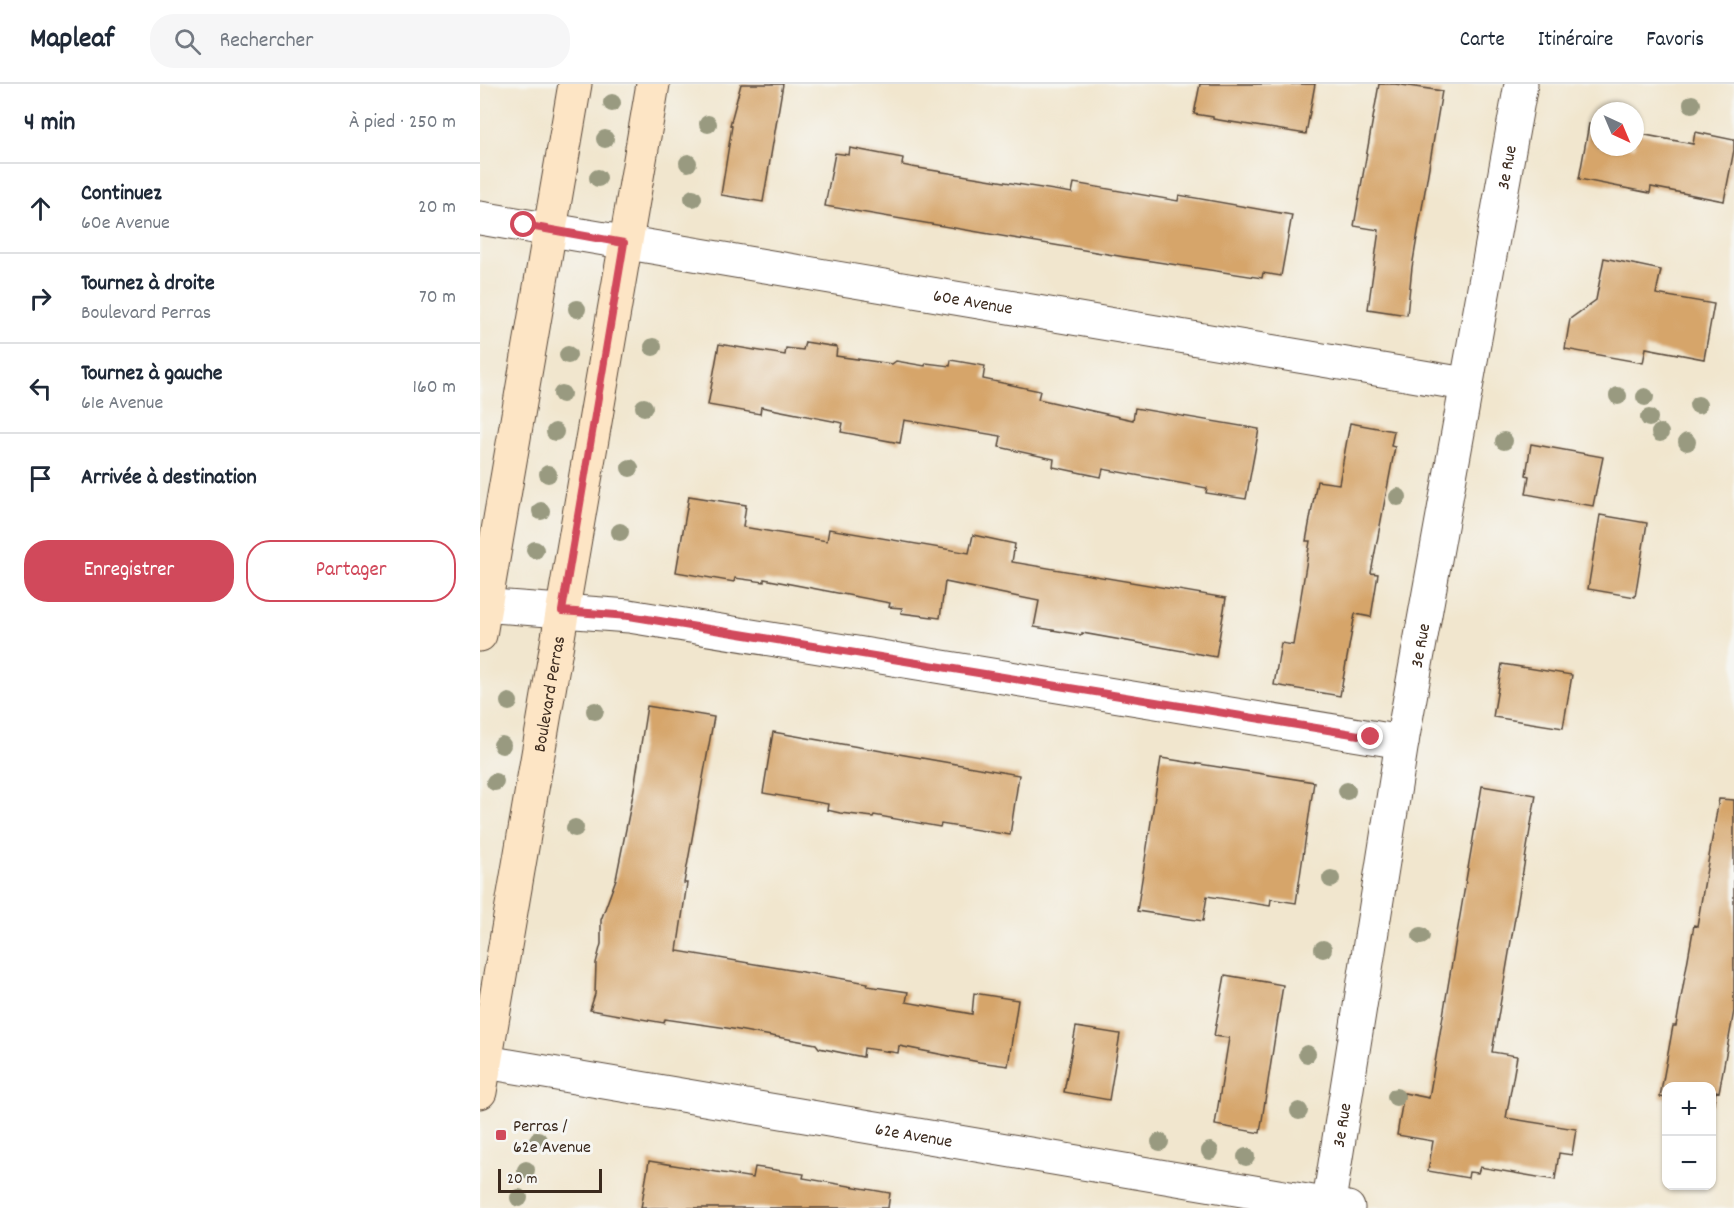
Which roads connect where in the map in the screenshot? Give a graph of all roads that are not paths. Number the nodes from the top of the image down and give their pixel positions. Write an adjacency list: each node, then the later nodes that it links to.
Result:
1 (575, 84): 5 (main road)
2 (653, 84): 6 (main road, Boulevard Perras)
3 (1521, 84): 7 (street, 3e Rue)
4 (480, 218): 5 (street, 60e Avenue)
5 (550, 230): 6 (street, 60e Avenue); 9 (main road)
6 (624, 243): 7 (street, 60e Avenue); 8 (main road, Boulevard Perras)
7 (1465, 384): 10 (street, 3e Rue)
8 (562, 611): 9 (street); 10 (street); 11 (main road, Boulevard Perras)
9 (482, 615)
10 (1402, 742): 12 (street, 3e Rue)
11 (481, 1071): 12 (street, 62e Avenue)
12 (1335, 1207)

